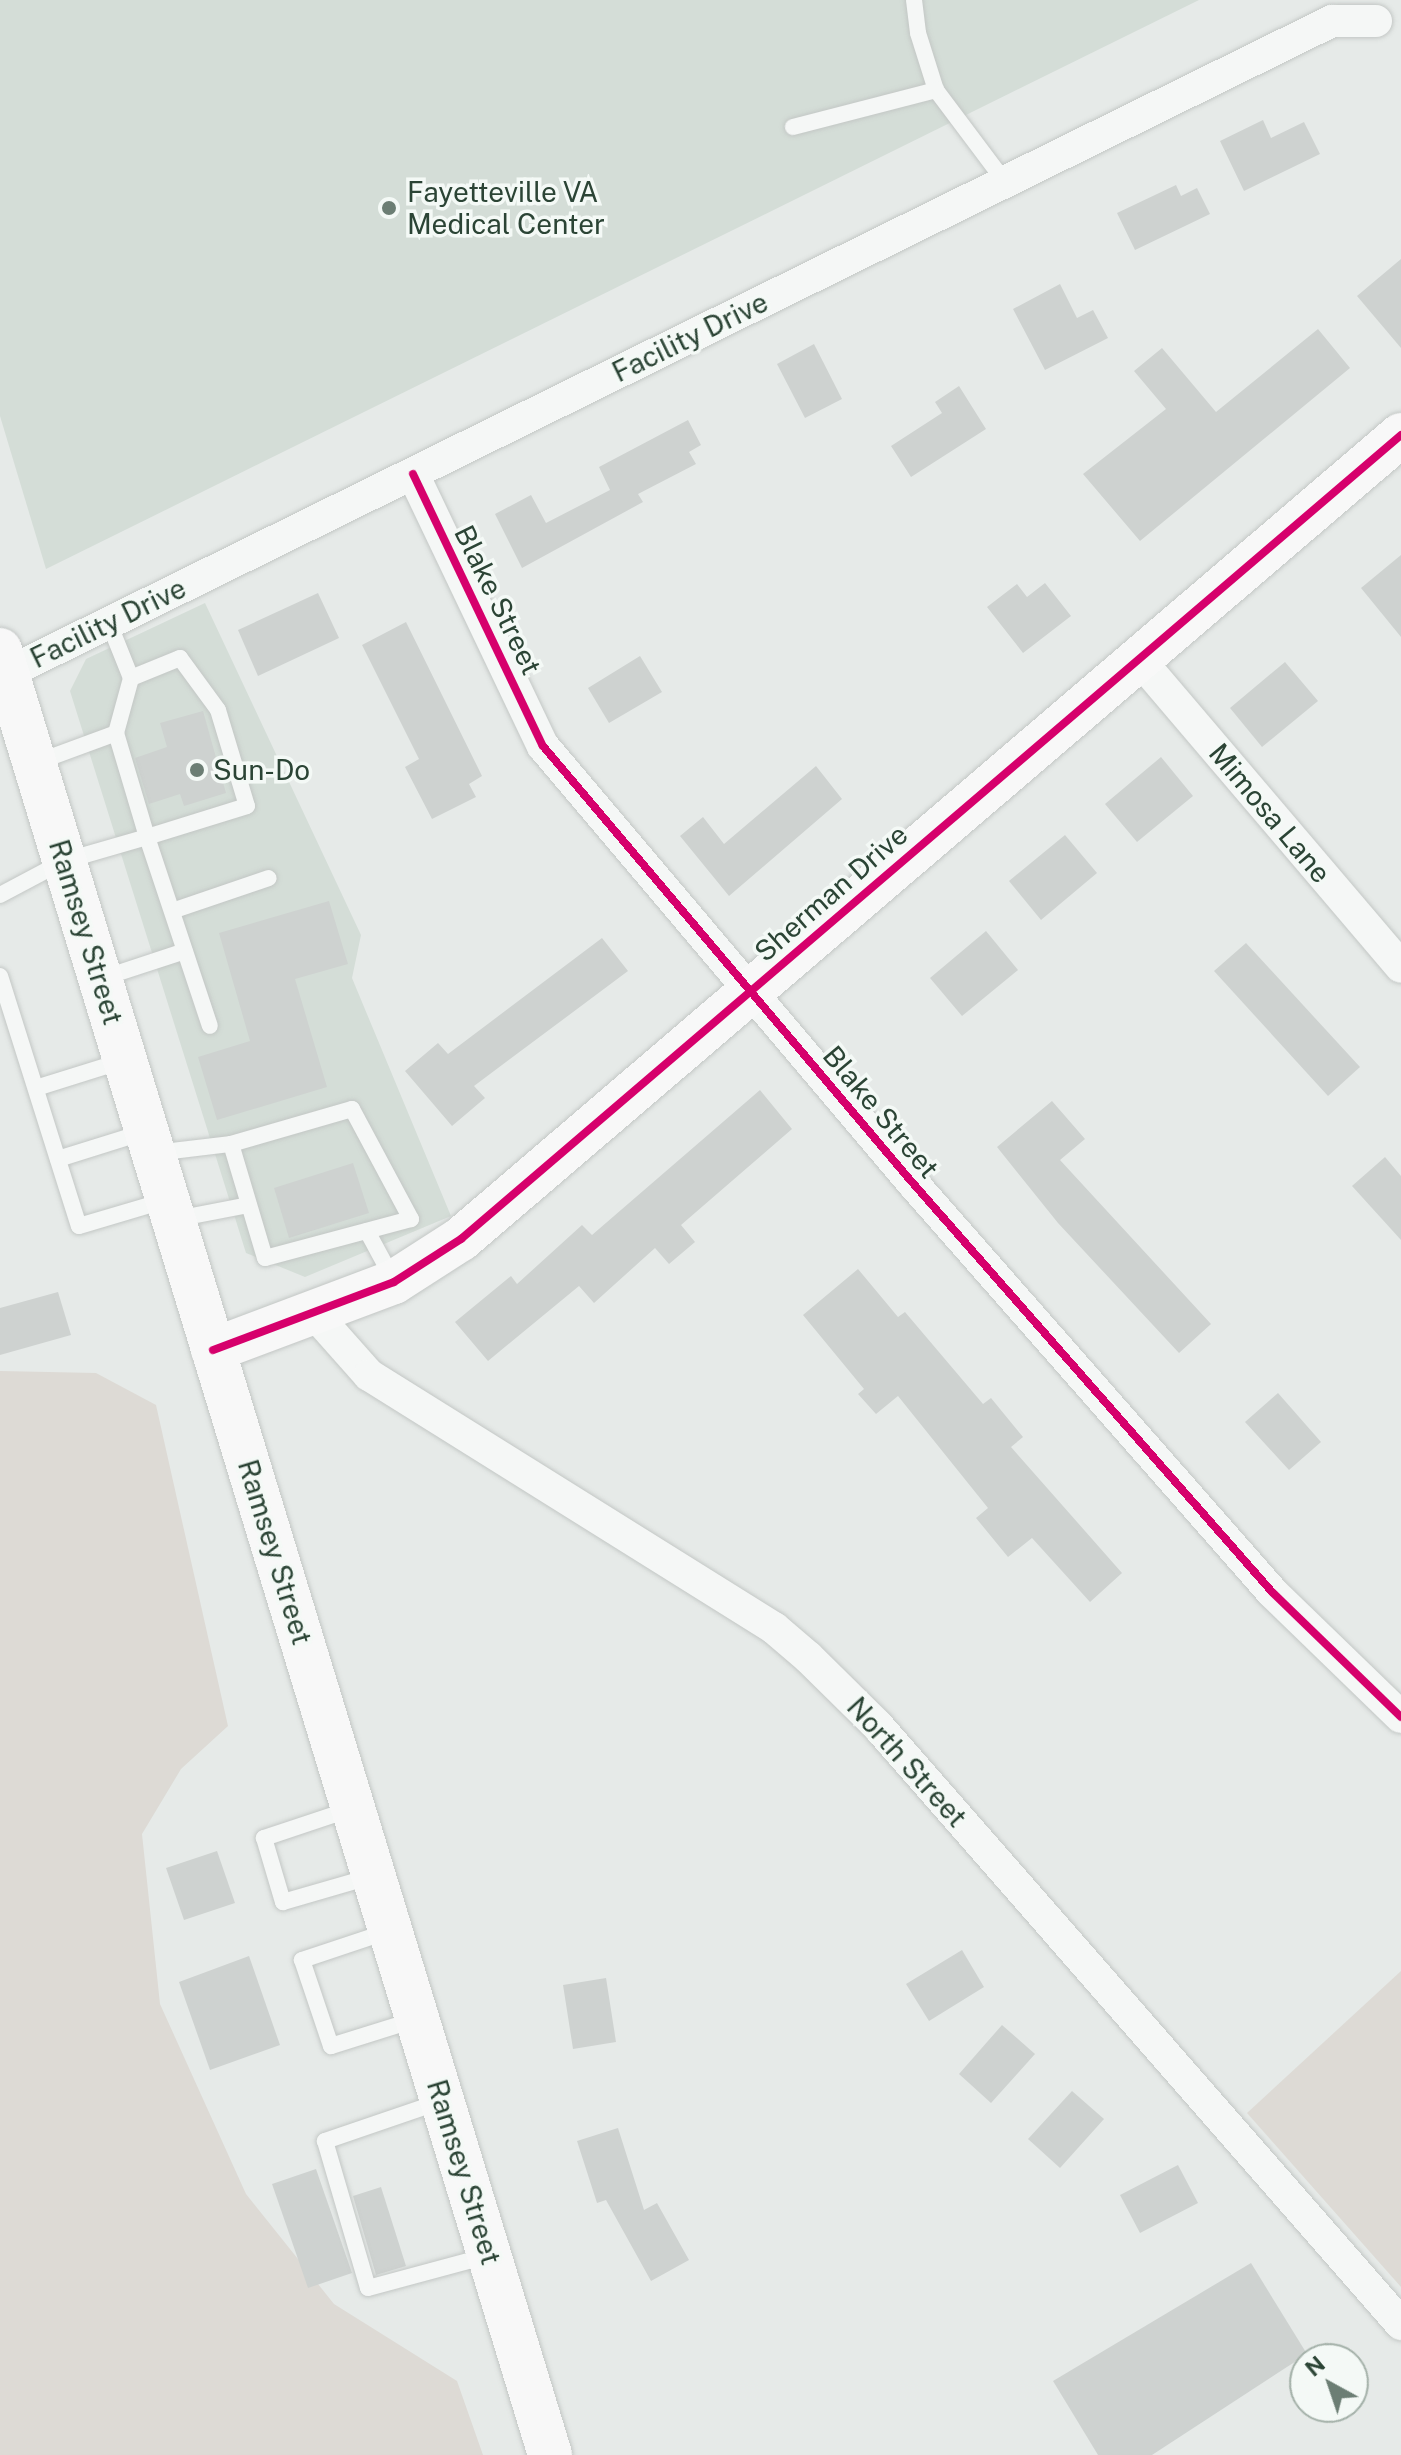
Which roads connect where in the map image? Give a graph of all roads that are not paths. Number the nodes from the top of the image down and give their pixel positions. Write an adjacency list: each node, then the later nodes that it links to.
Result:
1 (914, 0): 4 (lane)
2 (1332, 11): 3 (street, Facility Drive); 6 (street, Facility Drive)
3 (1376, 21)
4 (936, 90): 5 (lane); 6 (lane)
5 (793, 127)
6 (1005, 182): 8 (street, Facility Drive)
7 (1401, 435): 10 (main road, Sherman Drive)
8 (413, 474): 9 (street, Facility Drive); 24 (street, Blake Street)
9 (109, 623): 11 (street, Facility Drive); 12 (lane)
10 (1139, 659): 21 (street, Mimosa Lane); 24 (main road, Sherman Drive)
11 (4, 661): 14 (main road, Ramsey Street)
12 (131, 678): 13 (lane); 15 (lane)
13 (116, 733): 14 (lane); 15 (lane)
14 (34, 763): 16 (main road, Ramsey Street)
15 (147, 837): 16 (lane); 19 (lane)
16 (64, 861): 18 (lane); 23 (main road, Ramsey Street)
17 (269, 878): 19 (lane)
18 (0, 895)
19 (172, 911): 20 (lane)
20 (185, 951): 23 (lane); 25 (lane)
21 (1401, 967)
22 (0, 976): 27 (lane)
23 (100, 979): 26 (main road, Ramsey Street)
24 (750, 991): 34 (main road, Sherman Drive); 37 (street, Blake Street)
25 (210, 1026)
26 (125, 1060): 27 (lane); 28 (main road, Ramsey Street)
27 (36, 1088): 30 (lane)
28 (150, 1142): 29 (lane); 30 (lane); 32 (main road, Ramsey Street)
29 (231, 1144): 31 (lane); 33 (lane)
30 (58, 1159): 32 (lane)
31 (249, 1205): 32 (lane); 33 (lane)
32 (171, 1210): 36 (main road, Ramsey Street)
33 (367, 1231): 34 (lane)
34 (394, 1282): 35 (main road, Sherman Drive)
35 (314, 1313): 36 (main road, Sherman Drive); 44 (street, North Street)
36 (213, 1350): 38 (main road, Ramsey Street)
37 (1401, 1717)
38 (353, 1809): 39 (main road, Ramsey Street); 39 (lane)
39 (373, 1876): 40 (main road, Ramsey Street)
40 (390, 1931): 41 (main road, Ramsey Street); 41 (lane)
41 (417, 2019): 42 (main road, Ramsey Street)
42 (442, 2101): 43 (main road, Ramsey Street); 43 (lane)
43 (489, 2255): 45 (main road, Ramsey Street)
44 (1401, 2324)
45 (550, 2455)

